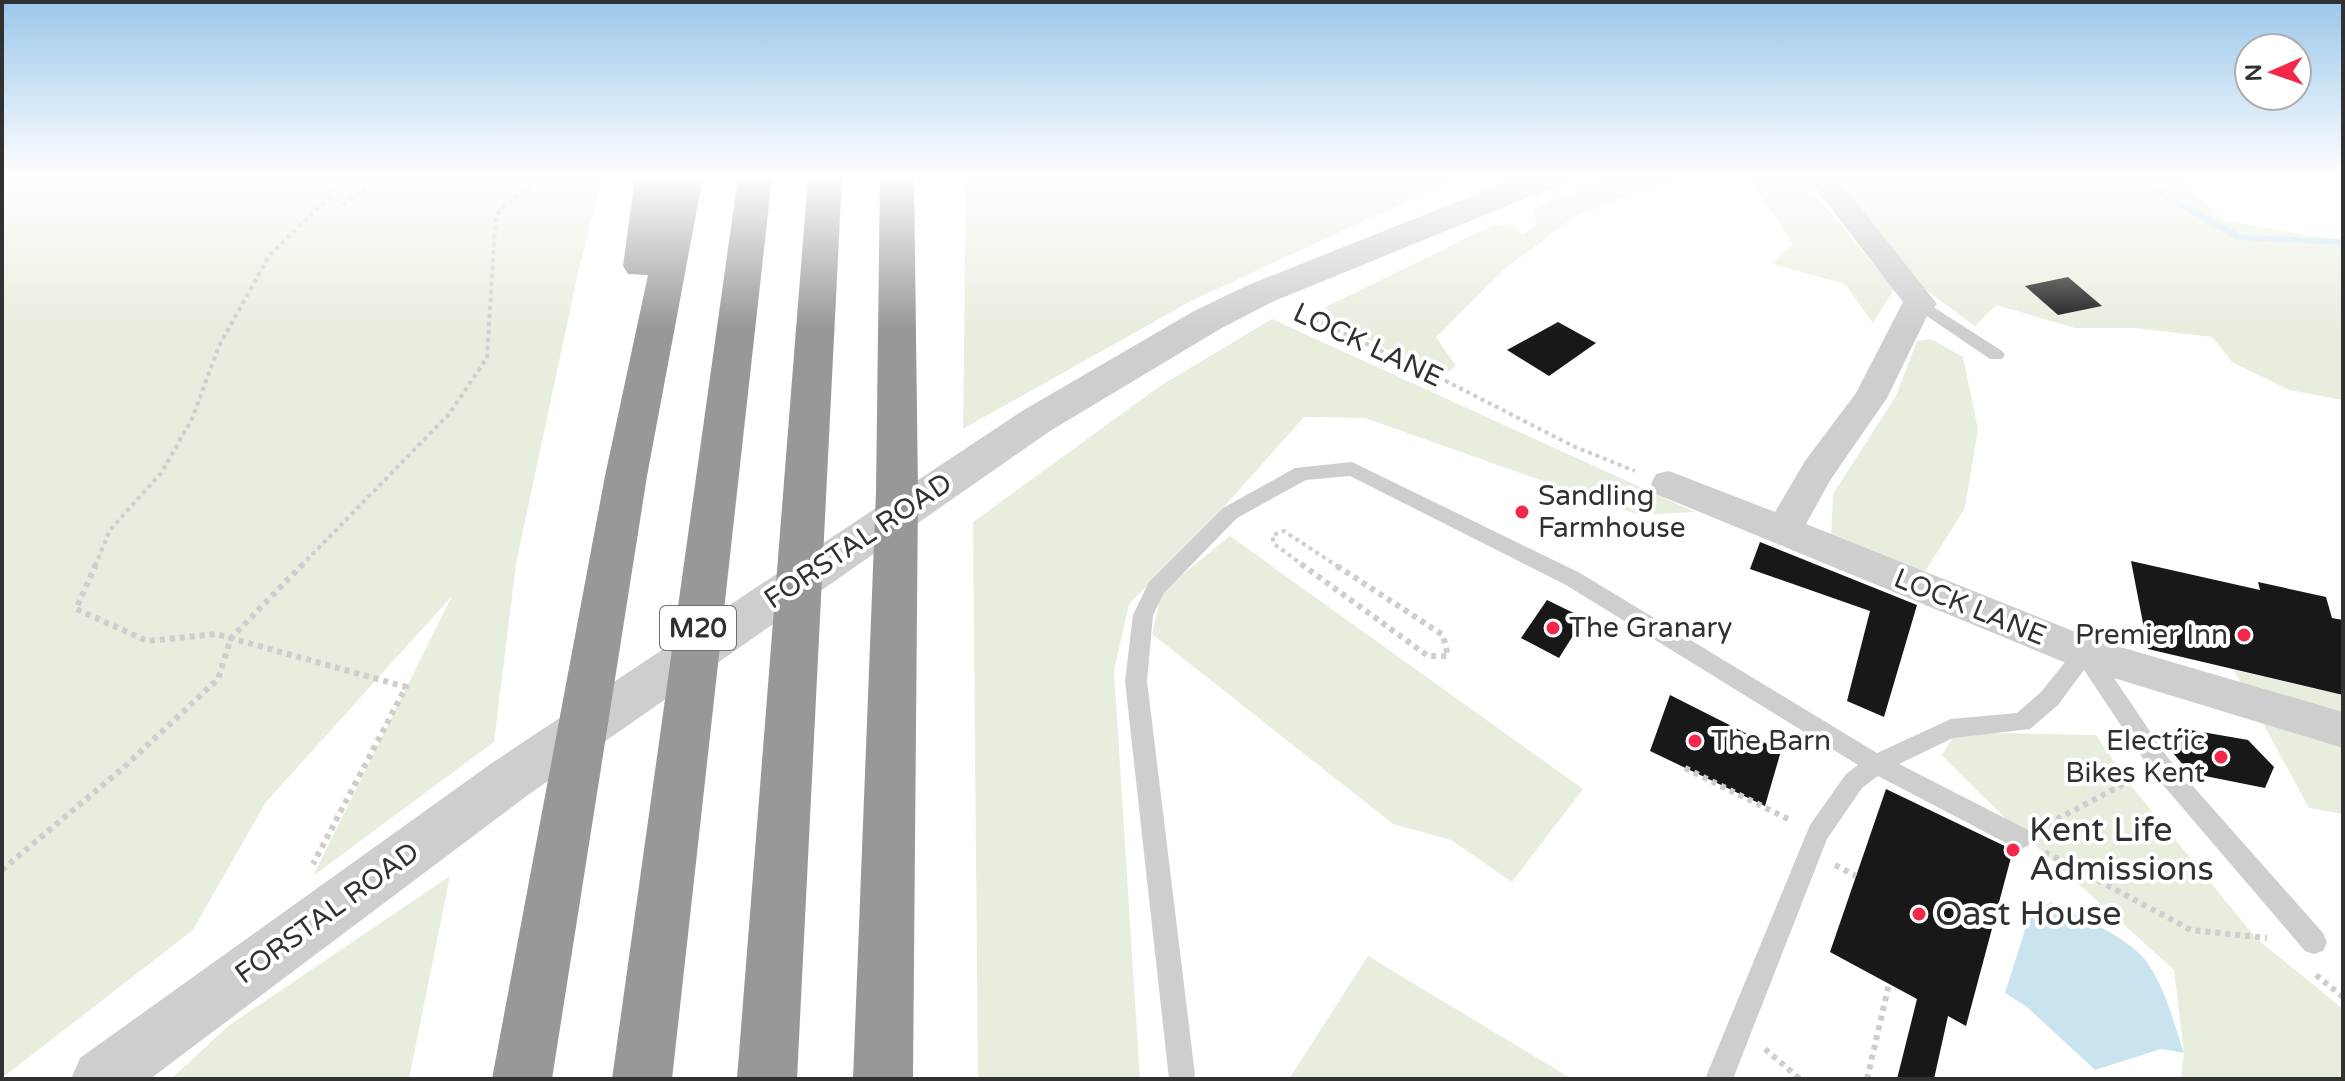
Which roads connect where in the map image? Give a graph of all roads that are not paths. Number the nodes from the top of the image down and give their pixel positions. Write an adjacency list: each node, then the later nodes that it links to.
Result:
1 (645, 227): 11 (highway)
2 (676, 227): 11 (highway)
3 (749, 227): 23 (highway, M20)
4 (822, 227): 24 (highway)
5 (897, 227): 13 (highway)
6 (920, 227): 13 (highway)
7 (1424, 227): 21 (street, FORSTAL ROAD)
8 (1861, 227): 9 (street)
9 (1921, 304): 10 (lane); 14 (street)
10 (1996, 355)
11 (626, 476): 22 (highway)
12 (1669, 484): 14 (street, LOCK LANE)
13 (897, 492): 25 (highway)
14 (1784, 529): 15 (street, LOCK LANE)
15 (2085, 653): 16 (street, LOCK LANE); 17 (lane); 19 (lane)
16 (2343, 730)
17 (1876, 764): 18 (lane); 20 (lane); 26 (lane)
18 (2020, 838)
19 (2314, 942)
20 (1181, 1075)
21 (101, 1079)
22 (522, 1079)
23 (642, 1079)
24 (767, 1079)
25 (883, 1079)
26 (1719, 1079)

